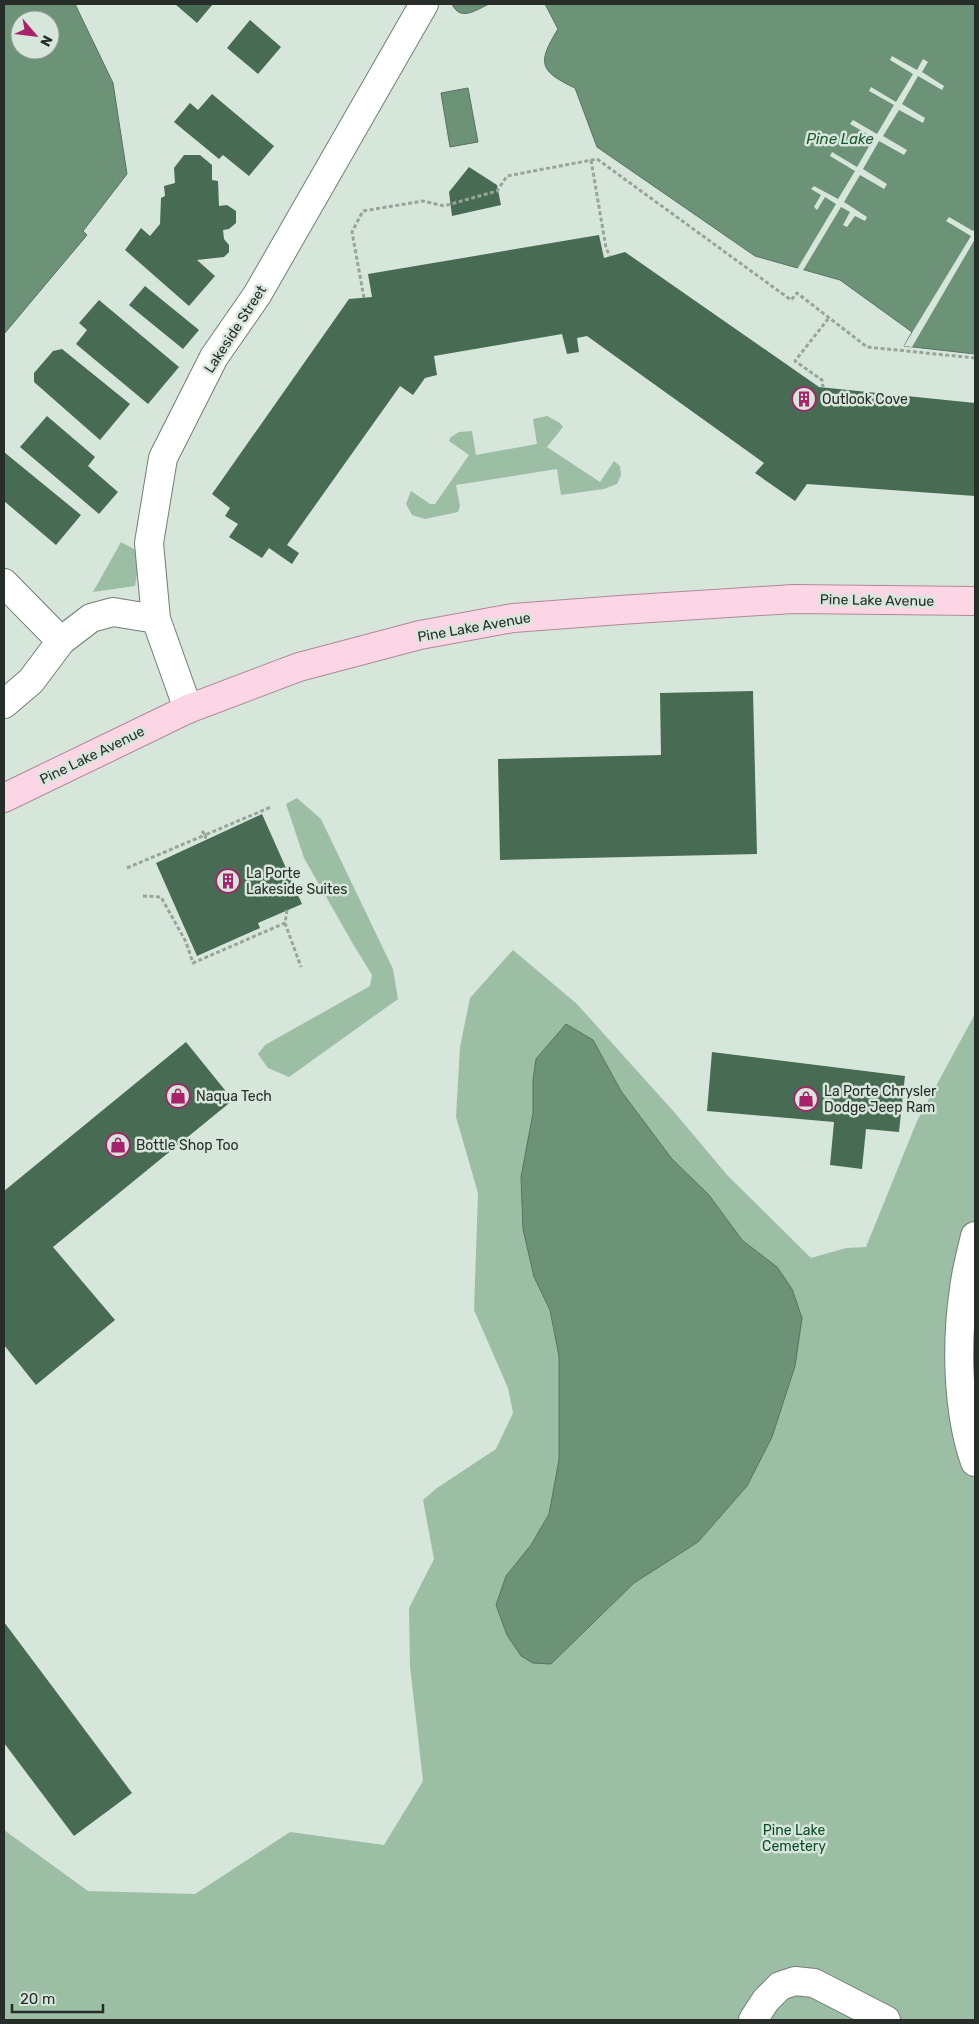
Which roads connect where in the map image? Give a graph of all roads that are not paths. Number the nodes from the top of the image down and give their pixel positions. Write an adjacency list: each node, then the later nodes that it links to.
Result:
1 (424, 4): 4 (street, Lakeside Street)
2 (4, 583): 5 (street)
3 (975, 601): 7 (main road, Pine Lake Avenue)
4 (156, 619): 5 (street); 7 (street, Lakeside Street)
5 (61, 642): 6 (street)
6 (4, 704)
7 (188, 709): 8 (main road, Pine Lake Avenue)
8 (4, 798)
9 (975, 1236): 10 (street)
10 (975, 1462)
11 (753, 2020): 12 (street)
12 (886, 2020)

